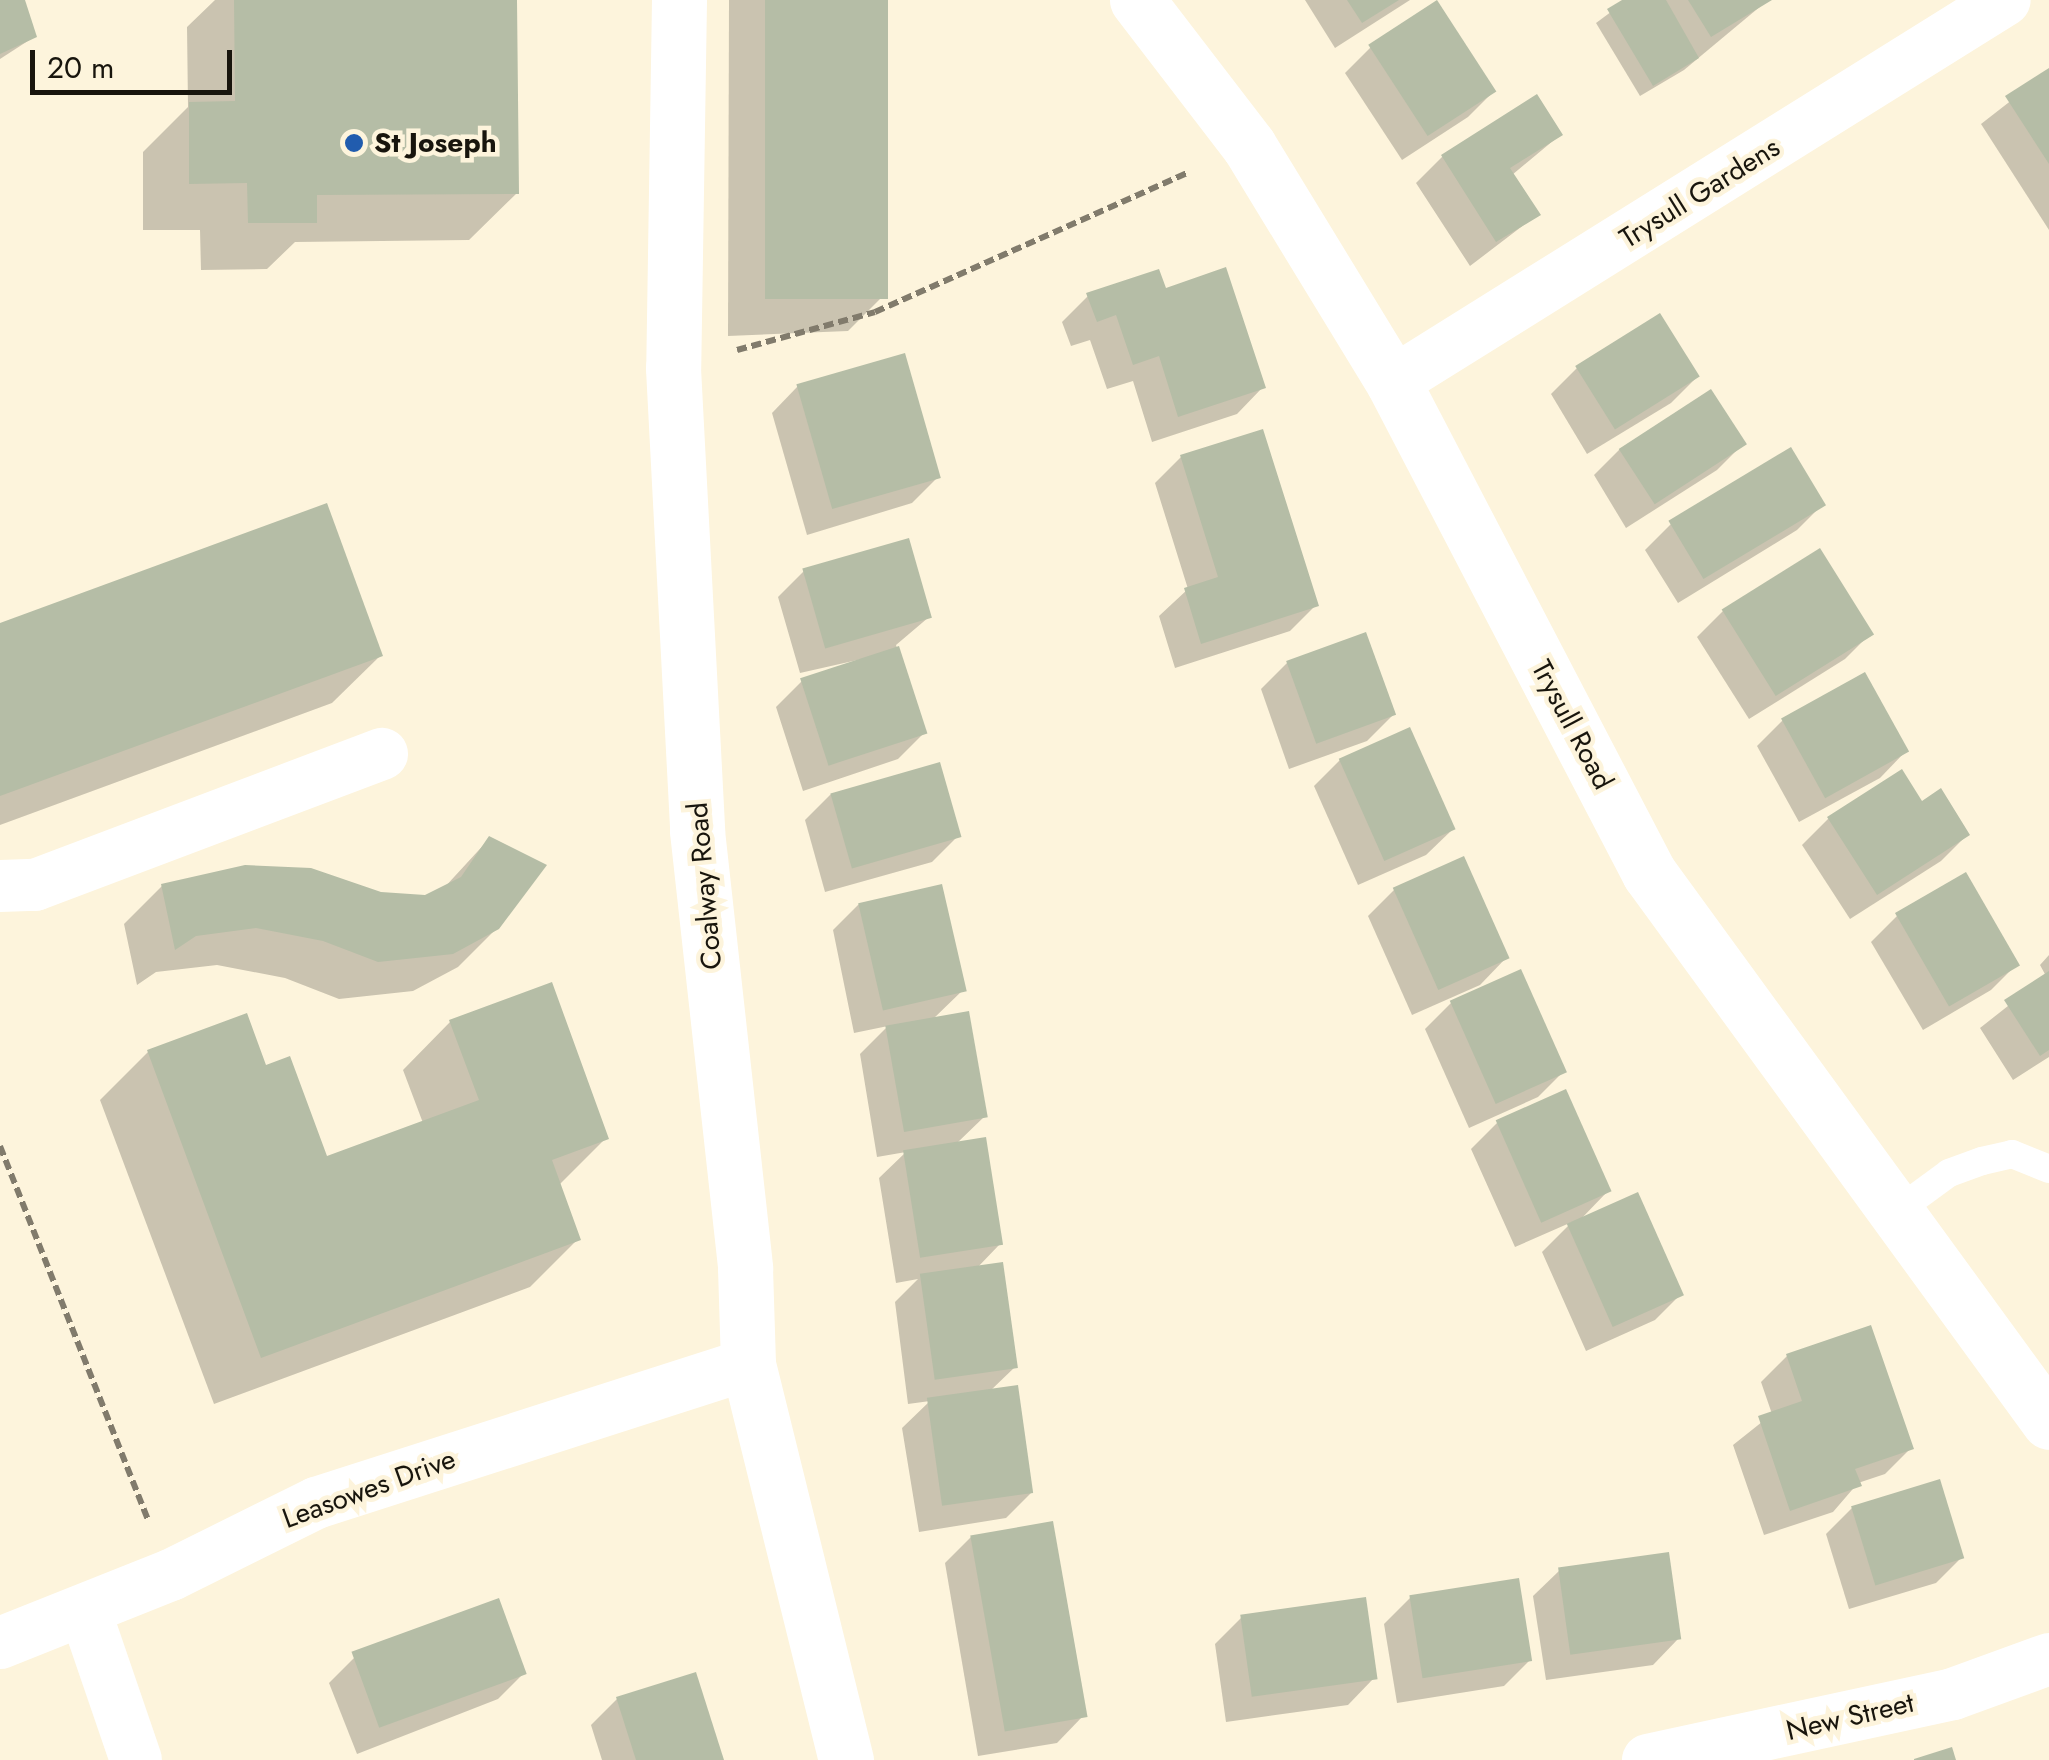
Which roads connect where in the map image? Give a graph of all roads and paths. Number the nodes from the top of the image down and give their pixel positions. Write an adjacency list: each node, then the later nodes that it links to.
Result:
1 (679, 0): 5 (street, Coalway Road)
2 (1137, 0): 4 (street, Trysull Road)
3 (2006, 0): 6 (street, Trysull Gardens)
4 (1249, 146): 5 (path); 6 (street, Trysull Road)
5 (673, 368): 12 (street, Coalway Road)
6 (1392, 382): 11 (street, Trysull Road)
7 (382, 754): 8 (street)
8 (0, 886)
9 (0, 1146): 14 (path)
10 (2047, 1165): 11 (lane)
11 (1894, 1214): 13 (street, Trysull Road)
12 (748, 1364): 14 (street, Leasowes Drive); 19 (street, Coalway Road)
13 (2049, 1422)
14 (171, 1576): 15 (street, Leasowes Drive)
15 (86, 1611): 16 (street, Leasowes Drive); 18 (street)
16 (0, 1643)
17 (2049, 1659): 20 (street, New Street)
18 (136, 1760)
19 (846, 1760)
20 (1648, 1760)

